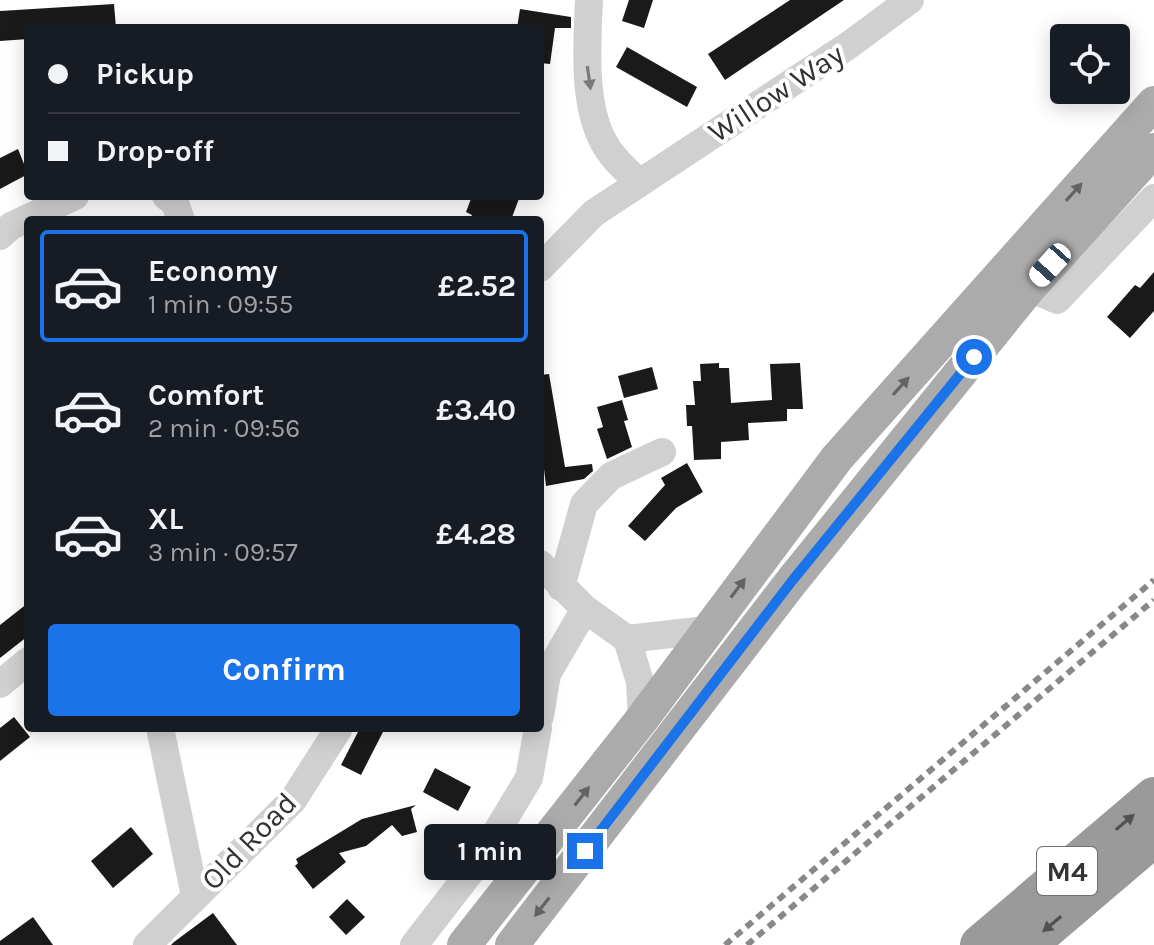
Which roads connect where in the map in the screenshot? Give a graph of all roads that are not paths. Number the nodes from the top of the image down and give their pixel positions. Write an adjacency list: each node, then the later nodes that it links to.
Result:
1 (589, 0): 5 (street, one-way to 5)
2 (910, 0): 5 (street, Willow Way)
3 (1154, 103): 17 (main road, one-way to 3)
4 (1154, 150): 12 (main road)
5 (639, 182): 11 (street)
6 (1154, 198): 12 (street)
7 (66, 200): 8 (street)
8 (32, 216)
9 (24, 220): 10 (street)
10 (0, 236)
11 (544, 264)
12 (1043, 294): 32 (main road, one-way to 32)
13 (662, 452): 15 (street)
14 (544, 568): 15 (street)
15 (561, 587): 16 (street)
16 (585, 609): 18 (street); 21 (street)
17 (706, 630): 18 (street); 22 (main road)
18 (627, 639): 22 (street)
19 (24, 664): 20 (street)
20 (0, 684)
21 (544, 692)
22 (642, 719): 31 (main road, one-way to 22)
23 (161, 732): 28 (street)
24 (336, 732): 28 (street, Old Road)
25 (537, 732): 30 (street)
26 (1154, 797): 33 (highway, M4, one-way to 26)
27 (1154, 837): 34 (highway, M4, one-way to 34)
28 (195, 896): 29 (street, Old Road)
29 (147, 945)
30 (414, 945)
31 (464, 945)
32 (512, 945)
33 (980, 945)
34 (1027, 945)

